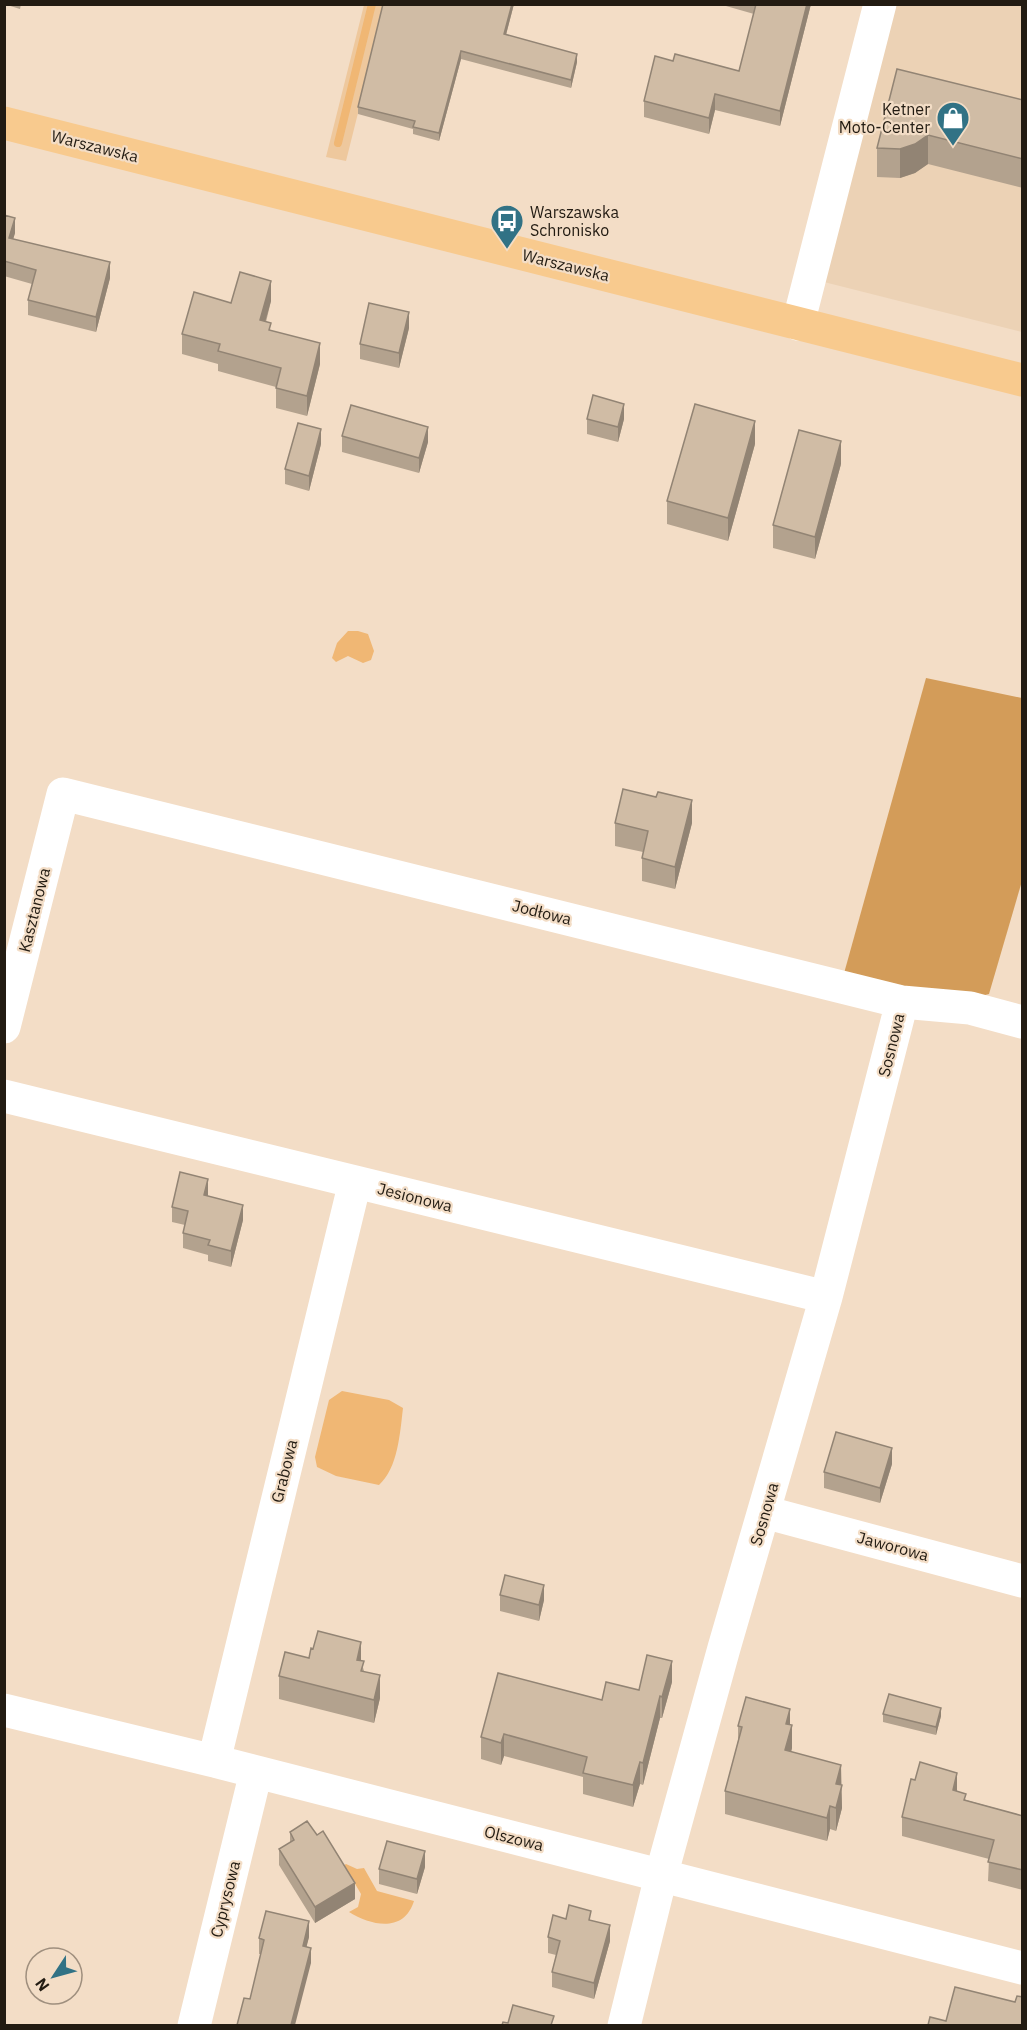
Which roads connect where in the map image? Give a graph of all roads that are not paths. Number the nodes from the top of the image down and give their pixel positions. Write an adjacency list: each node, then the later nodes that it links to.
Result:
1 (880, 4): 3 (street)
2 (4, 123): 3 (main road, Warszawska)
3 (798, 324): 4 (main road, Warszawska)
4 (1023, 380)
5 (63, 794): 6 (street, Jodłowa); 8 (street, Kasztanowa)
6 (902, 1002): 7 (street, Jodłowa); 11 (street, Sosnowa)
7 (1023, 1022)
8 (4, 1027)
9 (4, 1096): 10 (street, Jesionowa)
10 (355, 1182): 11 (street, Jesionowa); 15 (street, Grabowa)
11 (826, 1297): 12 (street, Sosnowa)
12 (764, 1512): 13 (street, Jaworowa); 17 (street, Sosnowa)
13 (1023, 1581)
14 (4, 1710): 15 (street, Olszowa)
15 (214, 1761): 16 (street, Olszowa)
16 (256, 1772): 17 (street, Olszowa); 19 (street, Cyprysowa)
17 (661, 1876): 18 (street, Olszowa); 20 (street, Sosnowa)
18 (1023, 1968)
19 (194, 2025)
20 (624, 2025)

